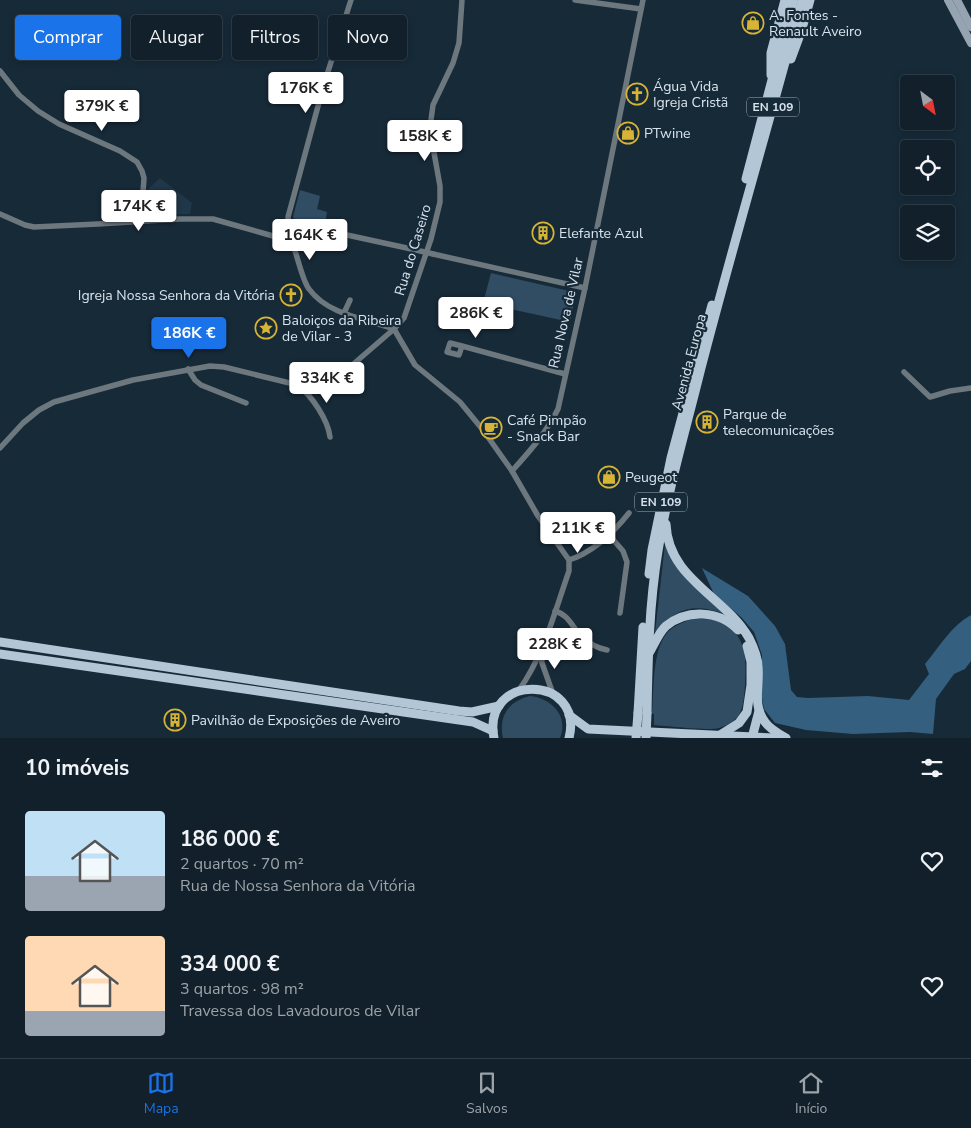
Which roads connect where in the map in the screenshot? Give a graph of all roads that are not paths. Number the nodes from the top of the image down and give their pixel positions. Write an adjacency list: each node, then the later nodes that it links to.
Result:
1 (351, 0): 20 (street)
2 (462, 0): 27 (street, Rua do Caseiro)
3 (575, 0): 11 (street)
4 (643, 0): 11 (street, Rua Nova de Vilar)
5 (785, 0): 17 (main road)
6 (793, 0): 12 (main road, Avenida Europa / EN 109)
7 (802, 0): 12 (main road, Avenida Europa / EN 109)
8 (810, 0): 15 (main road)
9 (948, 0): 14 (main road)
10 (957, 0): 13 (main road)
11 (641, 8): 24 (street, Rua Nova de Vilar)
12 (792, 21): 15 (main road, Avenida Europa / EN 109); 17 (main road, Avenida Europa / EN 109)
13 (971, 27)
14 (971, 43)
15 (783, 70): 37 (main road, Avenida Europa / EN 109)
16 (0, 71): 19 (street)
17 (771, 84): 53 (main road, Avenida Europa / EN 109)
18 (0, 214): 19 (street)
19 (141, 221): 21 (street)
20 (289, 230): 21 (street); 22 (street)
21 (284, 235): 23 (street)
22 (296, 235): 23 (street); 24 (street, bridge)
23 (292, 242): 26 (street)
24 (585, 288): 31 (street, Rua Nova de Vilar)
25 (350, 300): 26 (street)
26 (344, 313): 27 (street)
27 (394, 329): 32 (street, Rua do Caseiro); 38 (street)
28 (462, 346): 31 (street)
29 (188, 369): 32 (street); 34 (street); 36 (street)
30 (904, 372): 33 (street)
31 (565, 374): 38 (street, Rua Nova de Vilar)
32 (298, 385): 35 (street)
33 (971, 388)
34 (246, 402)
35 (330, 437)
36 (0, 448)
37 (679, 453): 48 (main road, Avenida Europa / EN 109); 52 (main road)
38 (512, 471): 41 (street)
39 (629, 513): 40 (street)
40 (609, 535): 41 (street); 43 (street)
41 (569, 560): 42 (street)
42 (555, 611): 45 (street); 46 (street)
43 (620, 613)
44 (0, 642): 51 (main road)
45 (541, 650): 49 (street); 50 (street)
46 (606, 650)
47 (0, 654): 55 (main road)
48 (648, 656): 53 (main road, Avenida Europa / EN 109); 56 (main road)
49 (519, 690): 50 (main road); 51 (main road)
50 (553, 694): 54 (main road)
51 (499, 706): 55 (main road)
52 (759, 711): 57 (main road); 62 (main road)
53 (642, 713): 59 (main road, Avenida Europa / EN 109, bridge); 60 (main road, Avenida Europa / EN 109, bridge)
54 (569, 714): 56 (main road); 58 (main road)
55 (494, 735)
56 (720, 735): 57 (main road)
57 (753, 737): 61 (main road)
58 (569, 738)
59 (636, 738)
60 (646, 738)
61 (774, 738)
62 (786, 738)

